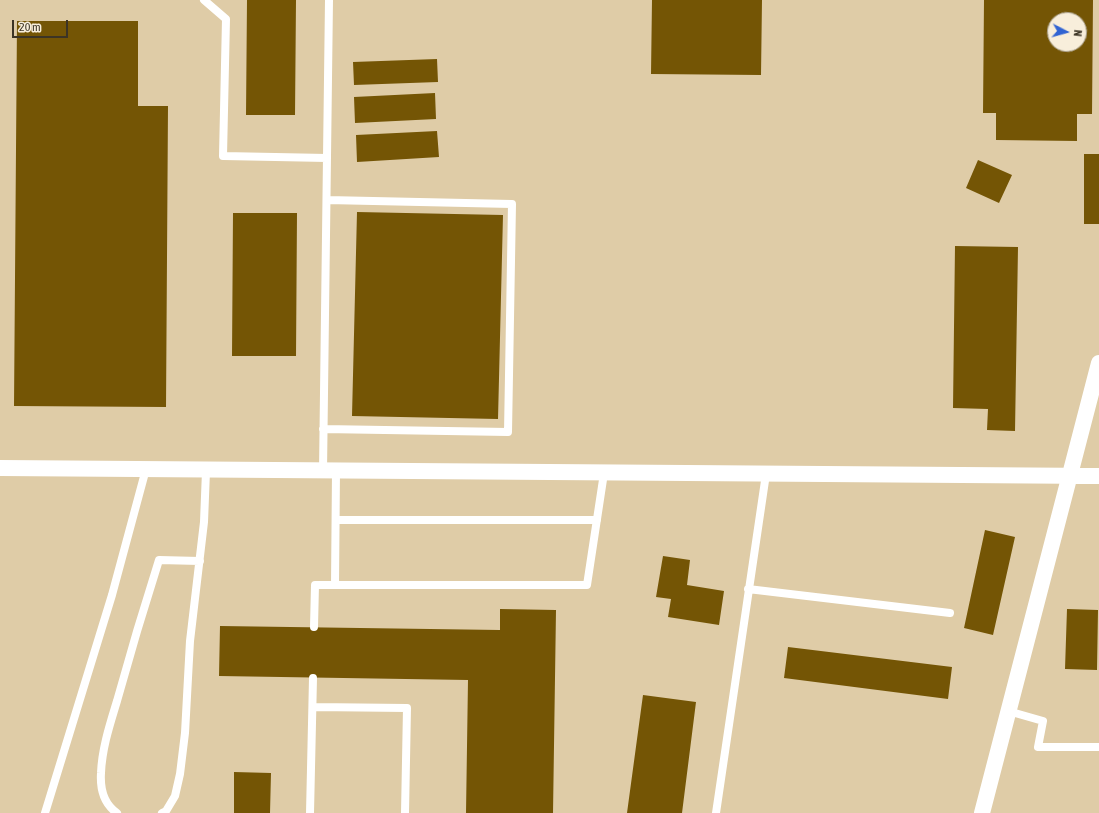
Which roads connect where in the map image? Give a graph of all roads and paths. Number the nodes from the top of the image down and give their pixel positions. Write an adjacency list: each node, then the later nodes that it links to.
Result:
1 (204, 0): 3 (lane)
2 (329, 0): 3 (lane)
3 (327, 158): 4 (lane)
4 (326, 200): 6 (lane); 6 (lane)
5 (1099, 363): 13 (street)
6 (323, 429): 10 (lane)
7 (0, 468): 8 (street)
8 (146, 469): 9 (street); 26 (lane)
9 (206, 471): 10 (street); 17 (lane)
10 (330, 471): 11 (street); 15 (lane)
11 (604, 473): 12 (street); 16 (lane)
12 (766, 474): 13 (street); 19 (lane)
13 (1068, 476): 14 (street); 24 (street)
14 (1099, 476)
15 (336, 520): 16 (lane); 18 (lane)
16 (597, 520): 18 (lane)
17 (200, 561): 27 (lane); 28 (lane)
18 (335, 585): 21 (lane)
19 (748, 589): 20 (lane); 31 (lane)
20 (950, 613)
21 (314, 627)
22 (313, 678): 23 (lane)
23 (312, 707): 29 (lane); 30 (lane)
24 (1008, 711): 25 (lane); 32 (street)
25 (1099, 747)
26 (45, 813)
27 (117, 813)
28 (162, 813)
29 (310, 813)
30 (405, 813)
31 (716, 813)
32 (982, 813)

